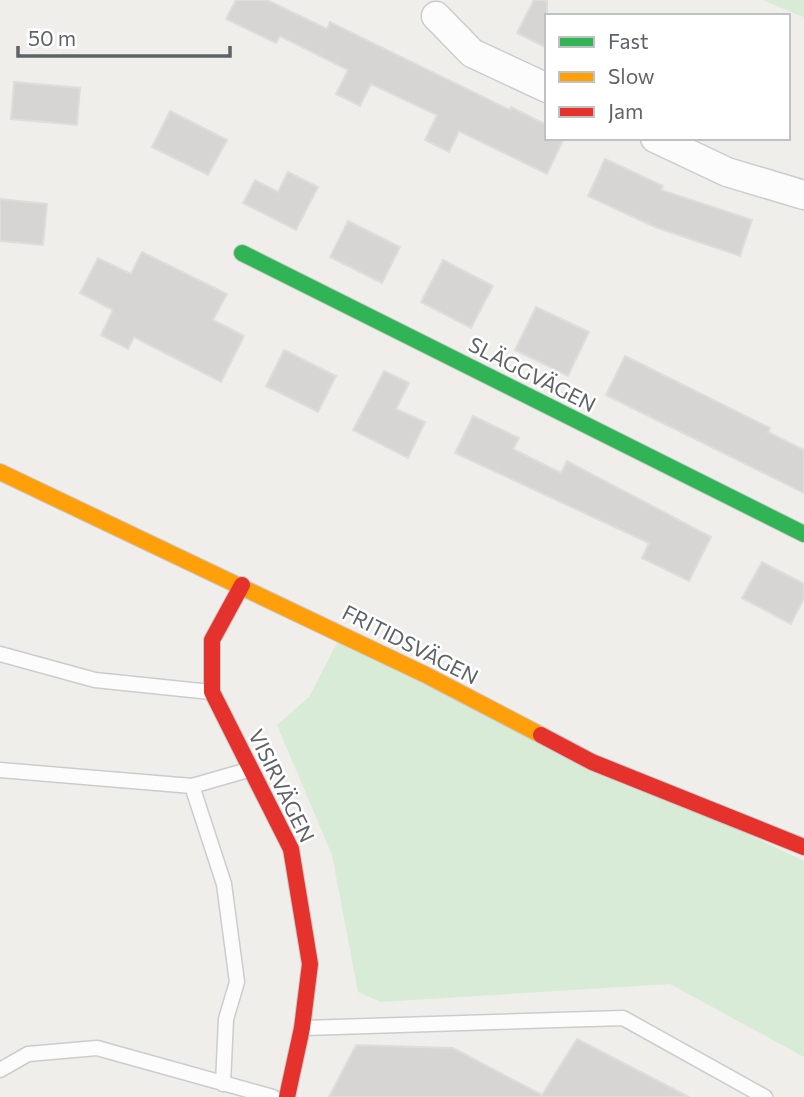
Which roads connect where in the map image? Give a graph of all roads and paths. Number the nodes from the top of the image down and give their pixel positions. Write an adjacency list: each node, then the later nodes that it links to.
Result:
1 (436, 16): 2 (street)
2 (545, 87)
3 (659, 140): 4 (street)
4 (804, 195)
5 (242, 253): 7 (street, SLÄGGVÄGEN)
6 (0, 472): 8 (street, FRITIDSVÄGEN)
7 (804, 534)
8 (242, 585): 10 (street, VISIRVÄGEN); 14 (street, FRITIDSVÄGEN)
9 (0, 654): 10 (lane)
10 (212, 692): 11 (street, VISIRVÄGEN)
11 (251, 769): 13 (lane); 15 (street, VISIRVÄGEN)
12 (0, 770): 13 (lane)
13 (192, 786): 17 (lane)
14 (804, 847)
15 (302, 1028): 19 (street, VISIRVÄGEN); 20 (lane)
16 (0, 1070): 17 (lane)
17 (223, 1084): 18 (lane)
18 (273, 1097)
19 (287, 1097)
20 (765, 1097)

